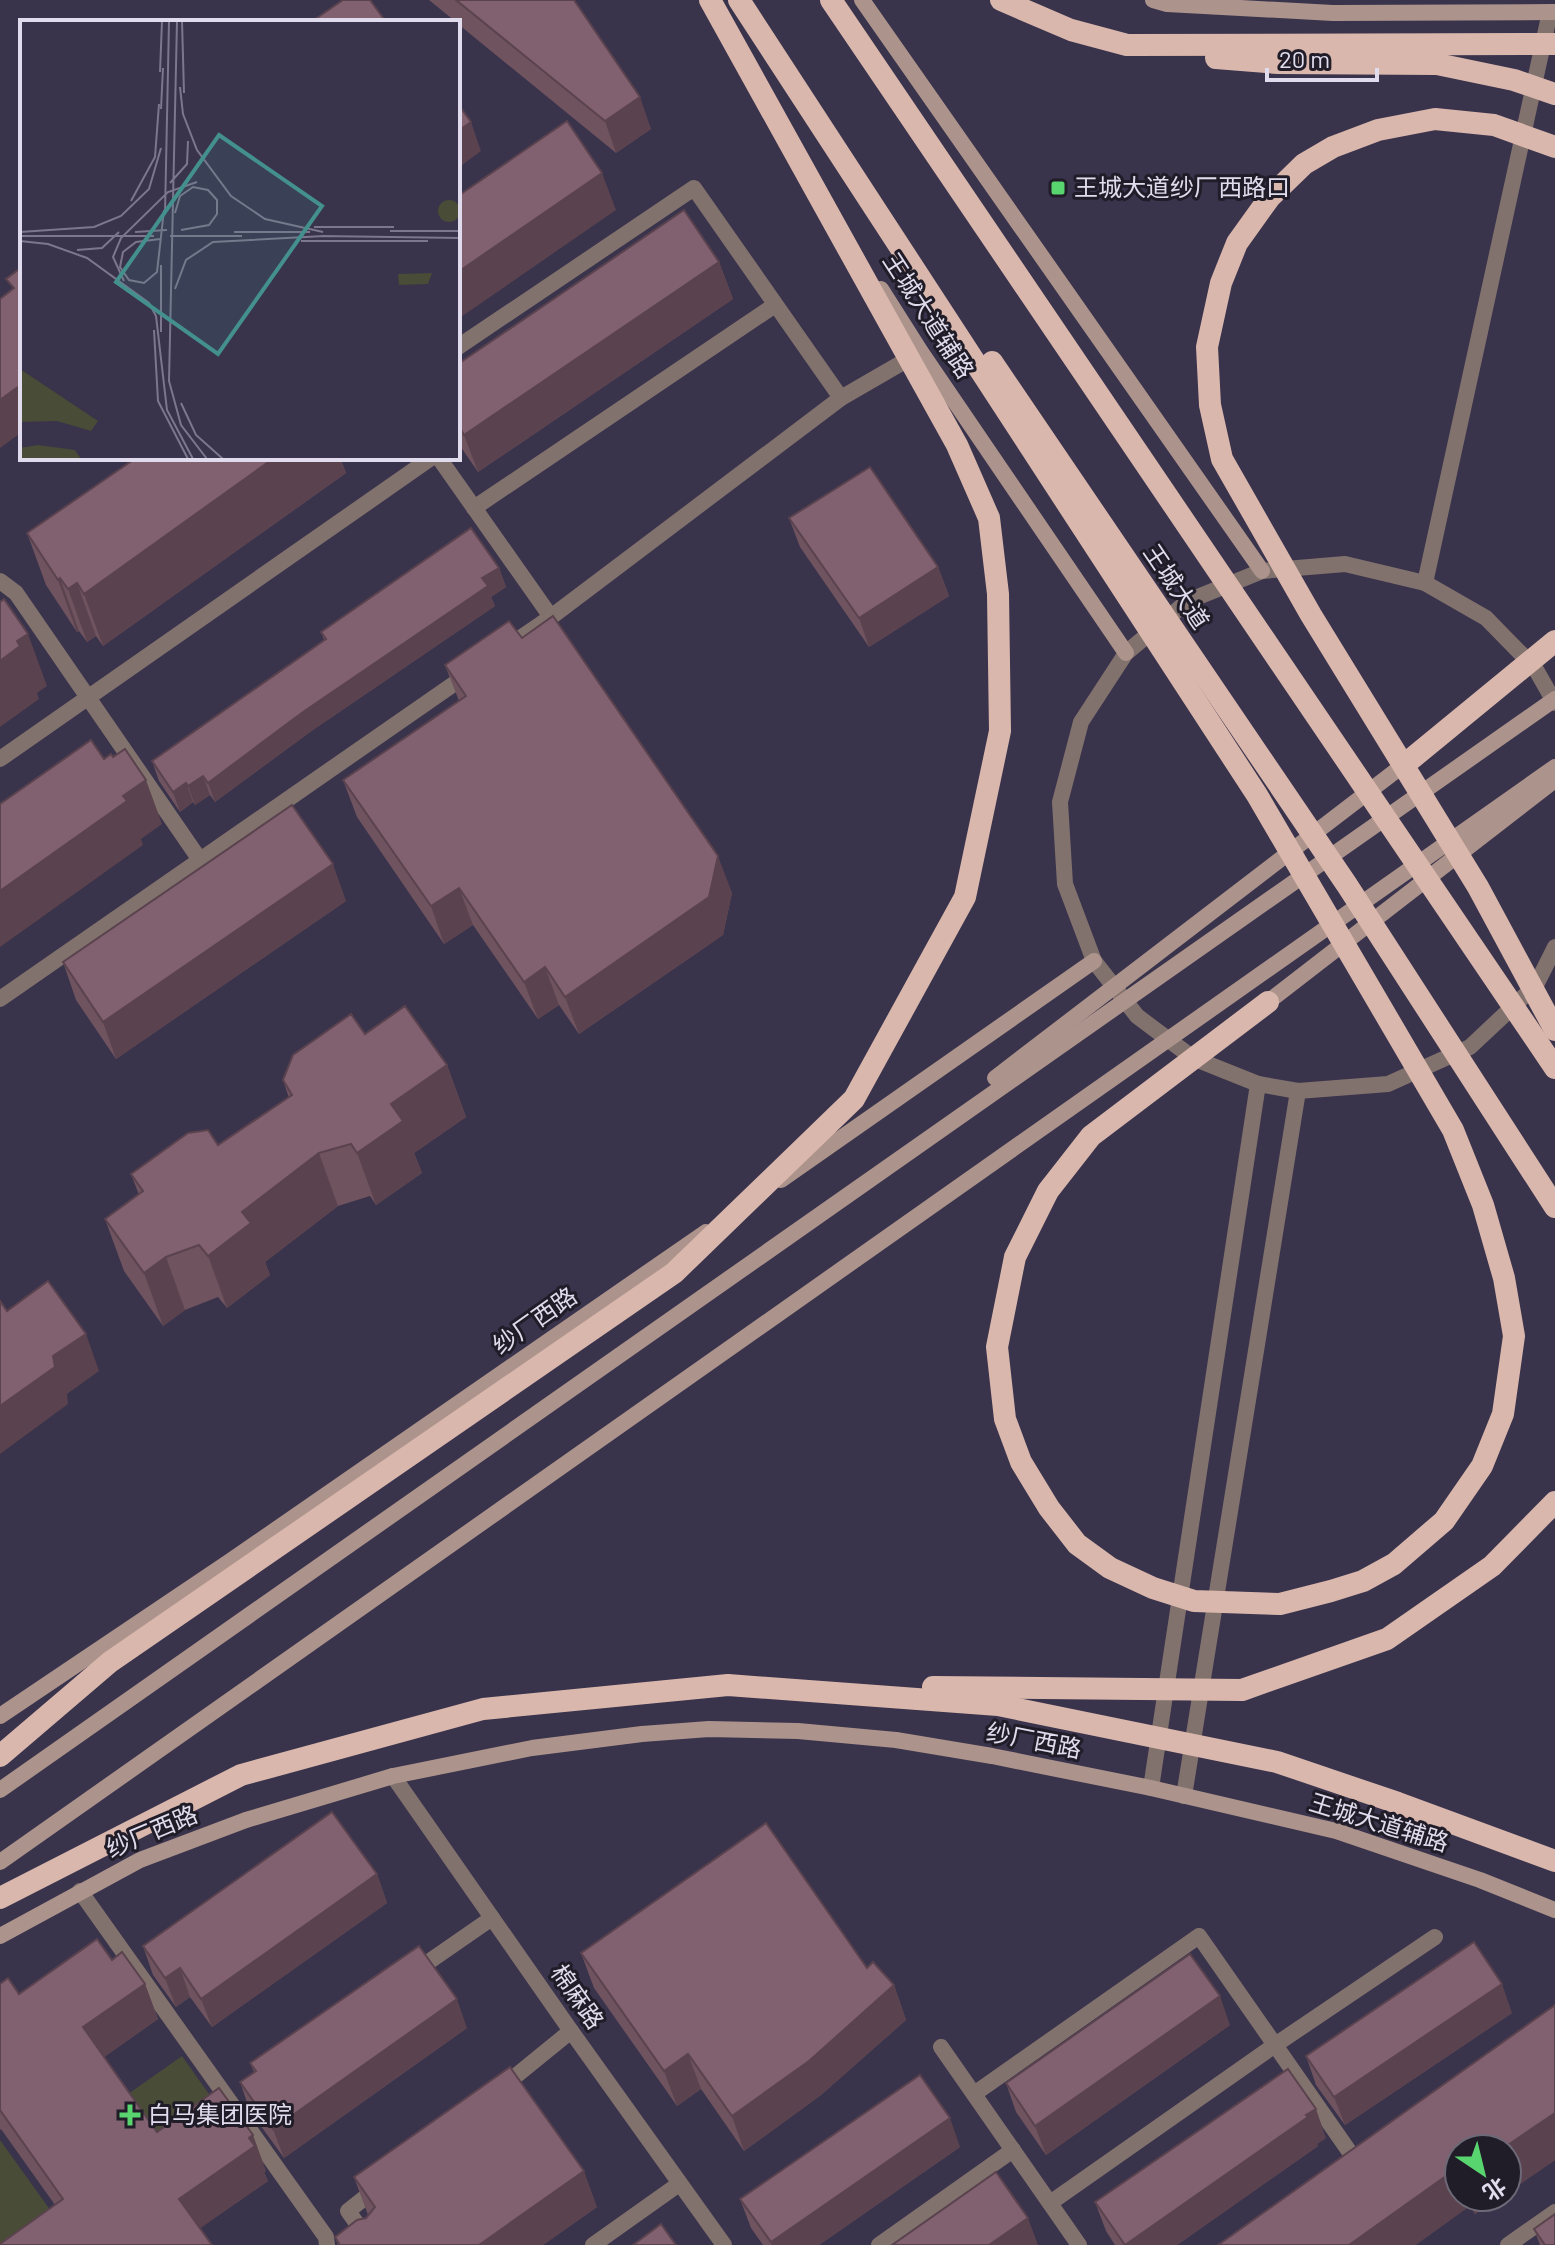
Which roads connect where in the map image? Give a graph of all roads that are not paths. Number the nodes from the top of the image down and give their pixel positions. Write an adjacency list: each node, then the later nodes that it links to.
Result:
1 (698, 0): 16 (main road, 王城大道辅路)
2 (710, 0): 47 (highway)
3 (739, 0): 37 (highway)
4 (747, 0): 42 (highway, 王城大道)
5 (831, 0): 39 (highway, 王城大道)
6 (862, 0): 21 (main road)
7 (1001, 0): 11 (highway)
8 (1153, 0): 9 (main road)
9 (1553, 12): 23 (street)
10 (1555, 44): 11 (highway)
11 (1127, 45): 12 (highway)
12 (1555, 94)
13 (1555, 147): 38 (highway)
14 (775, 305): 15 (street); 17 (street); 20 (street)
15 (460, 346)
16 (921, 352): 17 (street); 26 (main road, 王城大道辅路)
17 (841, 398): 24 (street)
18 (428, 460): 27 (street)
19 (440, 460): 20 (street)
20 (474, 508): 24 (street)
21 (1262, 571): 23 (street); 26 (street)
22 (0, 581): 27 (street)
23 (1425, 583): 28 (street)
24 (551, 617): 33 (street)
25 (1555, 641): 30 (highway)
26 (1126, 653): 35 (street)
27 (87, 698): 29 (street); 33 (street)
28 (1555, 701): 43 (main road)
29 (0, 759)
30 (1410, 760): 43 (main road)
31 (1555, 767): 53 (main road)
32 (1555, 780): 37 (main road)
33 (200, 860): 36 (street)
34 (1555, 947): 41 (street)
35 (1094, 961): 40 (street); 46 (main road, 纱厂西路)
36 (0, 999)
37 (1268, 1002)
38 (1555, 1030)
39 (1555, 1068)
40 (1258, 1084): 41 (street); 49 (street)
41 (1298, 1091): 51 (street)
42 (1555, 1207)
43 (811, 1220): 50 (main road)
44 (1555, 1502): 45 (highway)
45 (728, 1685): 52 (highway); 55 (highway)
46 (0, 1716)
47 (0, 1756)
48 (393, 1776): 49 (main road, 纱厂西路); 54 (main road, 纱厂西路); 57 (street, 棉麻路)
49 (1151, 1788): 51 (main road, 纱厂西路)
50 (0, 1790)
51 (1184, 1796): 56 (main road, 王城大道辅路)
52 (1555, 1861)
53 (0, 1862)
54 (80, 1891): 58 (main road, 纱厂西路); 72 (street)
55 (0, 1898)
56 (1555, 1910)
57 (492, 1918): 60 (street); 61 (street, 棉麻路)
58 (0, 1936)
59 (1435, 1937): 62 (street)
60 (405, 1979)
61 (571, 2031): 65 (street); 69 (street, 棉麻路)
62 (1275, 2045): 64 (street); 67 (street); 70 (street)
63 (941, 2047): 64 (street)
64 (974, 2094): 66 (street)
65 (484, 2101)
66 (1013, 2150): 70 (street); 76 (street)
67 (1351, 2154)
68 (385, 2181): 73 (street)
69 (679, 2184): 74 (street); 75 (street, 棉麻路)
70 (1050, 2203): 77 (street)
71 (1555, 2212): 78 (street)
72 (327, 2245)
73 (372, 2245)
74 (593, 2245)
75 (724, 2245)
76 (879, 2245)
77 (1079, 2245)
78 (1508, 2245)

